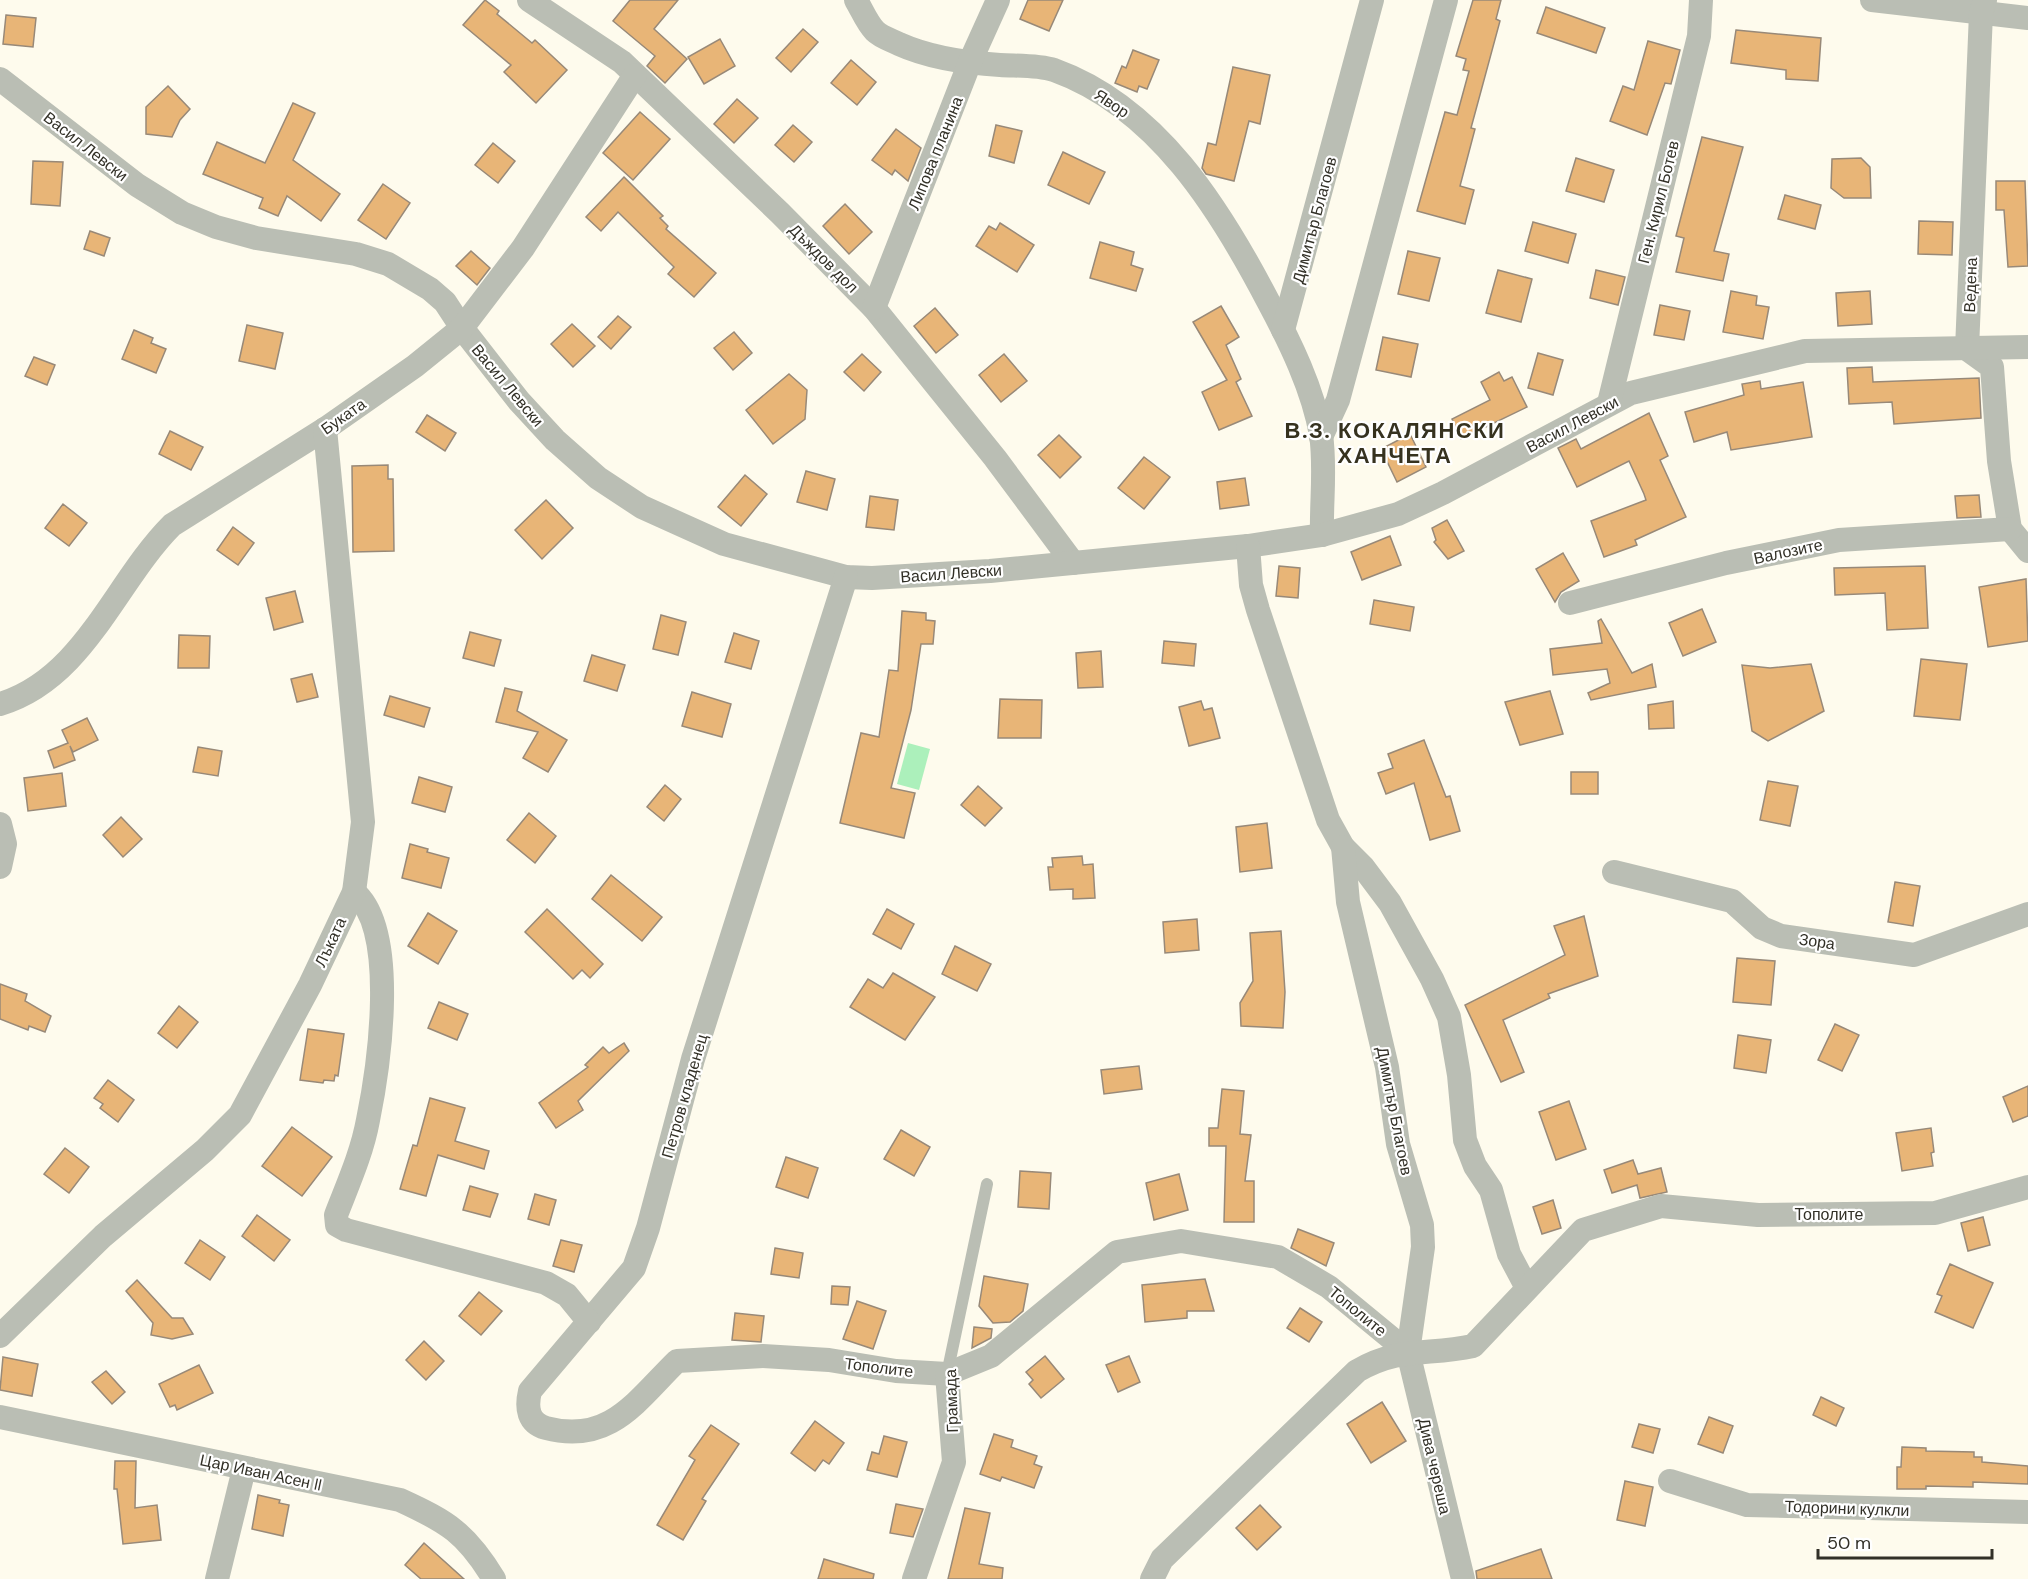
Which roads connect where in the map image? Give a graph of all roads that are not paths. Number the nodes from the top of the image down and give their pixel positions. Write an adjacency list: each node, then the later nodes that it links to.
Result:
1 (529, 0): 11 (street, Дъждов дол)
2 (856, 0): 10 (street, Явор)
3 (998, 0): 10 (street, Липова планина)
4 (1372, 0): 15 (street, Димитър Благоев)
5 (1446, 0): 20 (street)
6 (1701, 0): 18 (street, Ген. Кирил Ботев)
7 (1872, 0): 8 (street)
8 (1983, 7): 9 (street); 17 (street, Ведена)
9 (2028, 18)
10 (970, 62): 13 (street, Липова планина); 15 (street, Явор)
11 (635, 75): 13 (street, Дъждов дол); 14 (street, Буката)
12 (0, 79): 14 (street, Васил Левски)
13 (874, 308): 25 (street, Дъждов дол)
14 (462, 328): 19 (street, Буката); 26 (street, Васил Левски)
15 (1283, 330): 20 (street)
16 (2028, 347): 17 (street, Васил Левски)
17 (1967, 349): 18 (street, Васил Левски); 21 (street)
18 (1609, 403): 22 (street, Васил Левски)
19 (325, 429): 28 (street, Буката); 33 (street, Лъката)
20 (1321, 437): 22 (street)
21 (2010, 529): 24 (street); 27 (street, Валозите)
22 (1322, 535): 23 (street, Васил Левски)
23 (1248, 546): 25 (street, Васил Левски); 30 (street, Димитър Благоев)
24 (2028, 551)
25 (1073, 562): 26 (street, Васил Левски)
26 (846, 577): 38 (street, Петров кладенец)
27 (1570, 603)
28 (0, 704)
29 (0, 824): 31 (street)
30 (1342, 847): 37 (street, Димитър Благоев); 40 (street, Димитър Благоев)
31 (0, 867)
32 (1614, 872): 34 (street, Зора)
33 (354, 892): 38 (street); 39 (street, Лъката)
34 (2028, 914)
35 (987, 1184): 42 (lane, Грамада)
36 (2028, 1187): 37 (street, Тополите)
37 (1527, 1288): 40 (street, Тополите)
38 (589, 1322): 41 (street, Петров кладенец)
39 (0, 1336)
40 (1408, 1352): 42 (street, Тополите); 50 (street); 51 (street, Дива череша)
41 (677, 1361): 42 (street, Тополите)
42 (947, 1374): 49 (street, Грамада)
43 (0, 1417): 44 (street, Цар Иван Асен II)
44 (244, 1470): 47 (street); 48 (street, Цар Иван Асен II)
45 (1670, 1481): 46 (street, Тодорини кулкли)
46 (2028, 1512)
47 (217, 1579)
48 (494, 1579)
49 (915, 1579)
50 (1152, 1579)
51 (1463, 1579)

